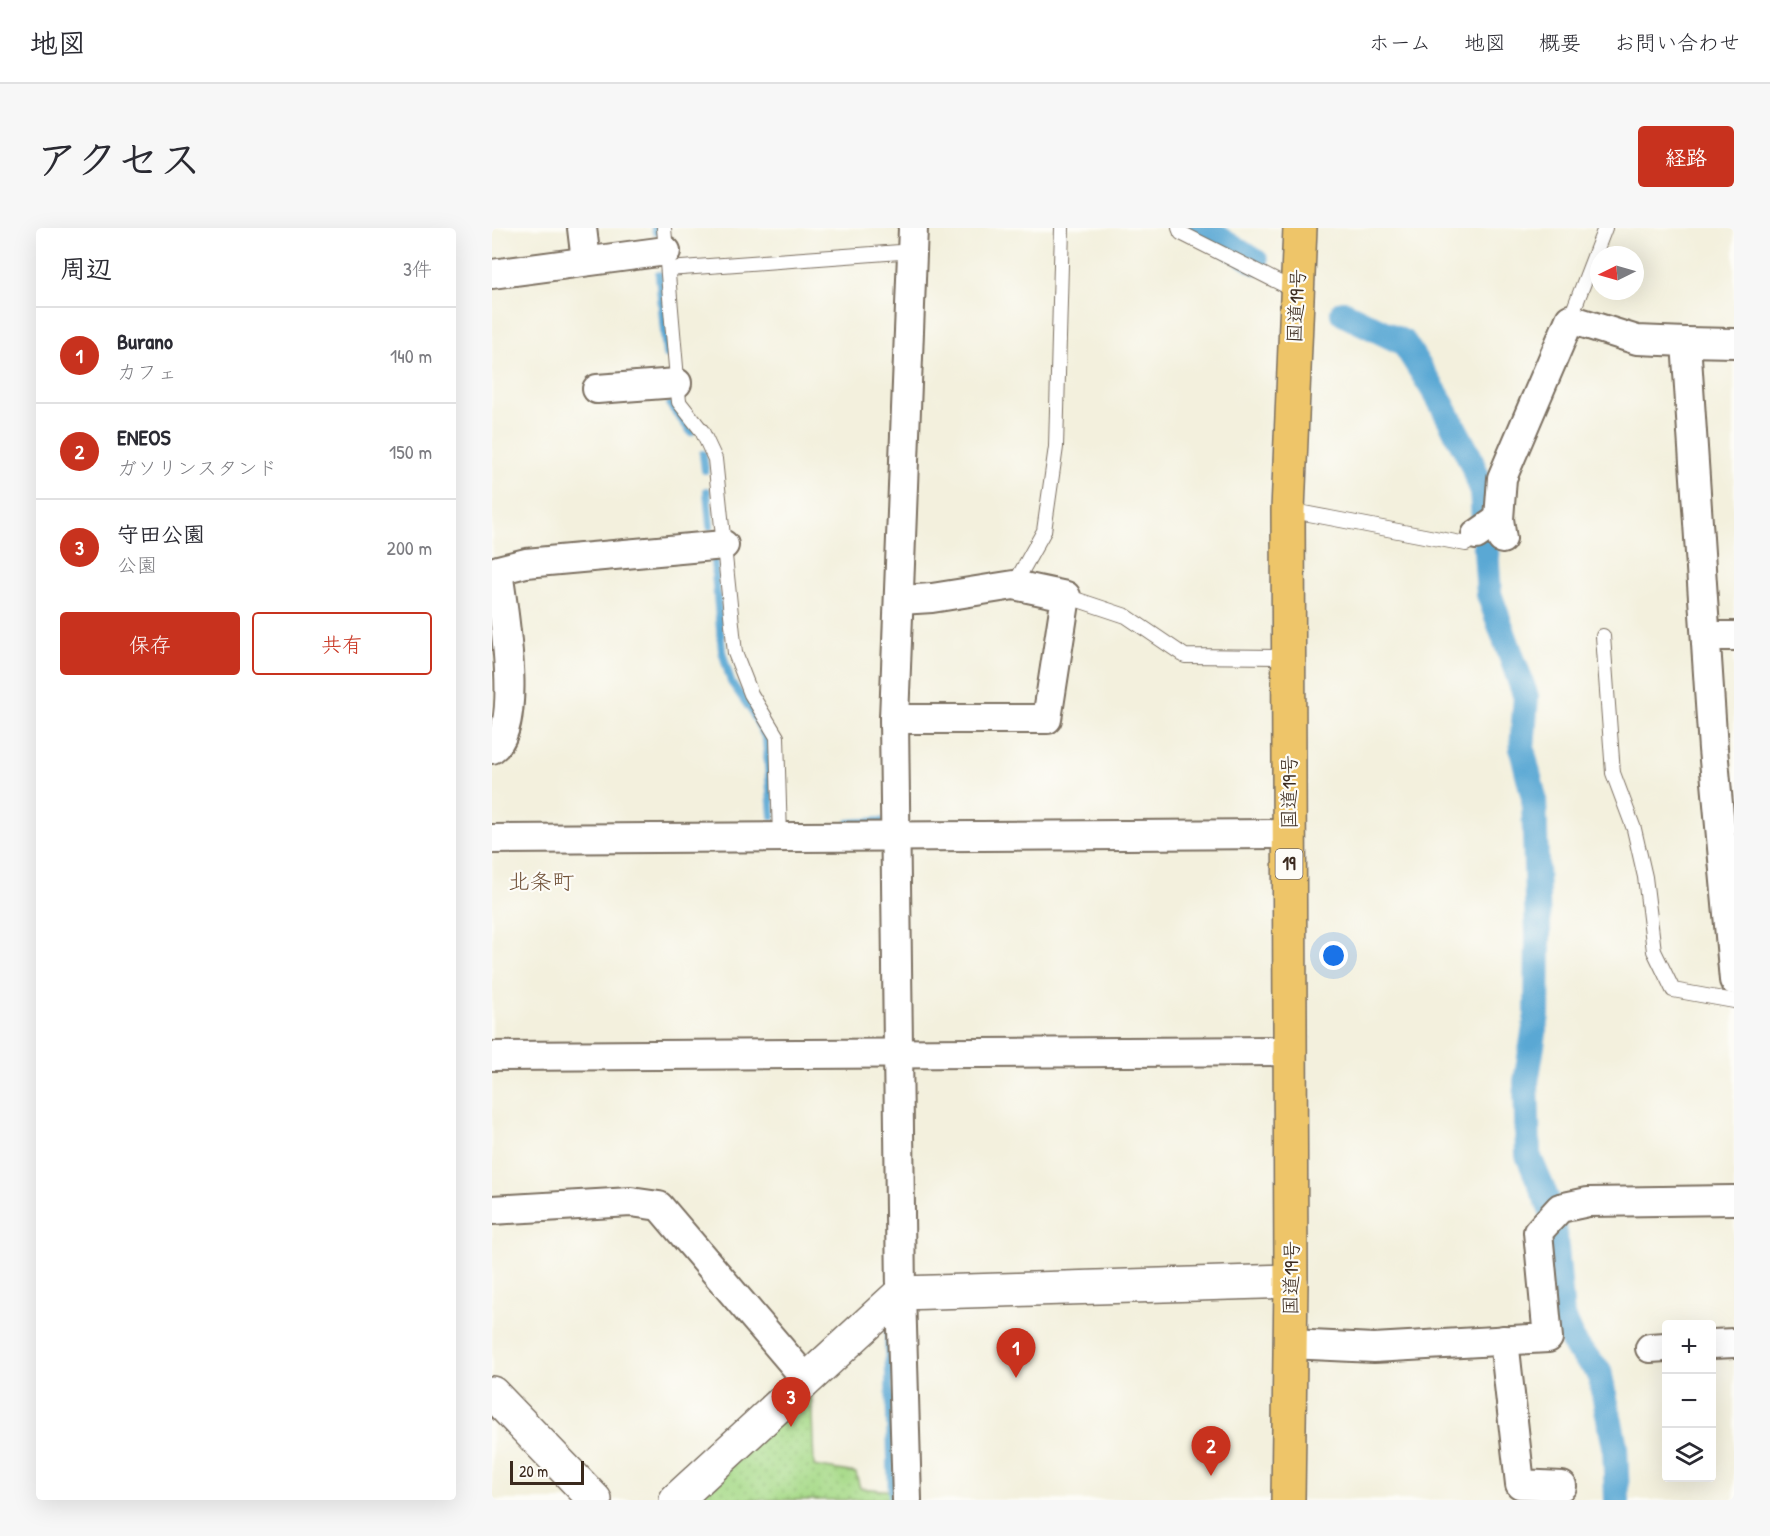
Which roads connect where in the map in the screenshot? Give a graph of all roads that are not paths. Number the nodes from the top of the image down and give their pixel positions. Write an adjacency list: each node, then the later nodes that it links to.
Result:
1 (582, 228): 8 (street)
2 (1062, 228): 19 (lane)
3 (1179, 228): 10 (lane)
4 (1300, 228): 10 (highway, 国道19号 / 19)
5 (1605, 228): 11 (lane)
6 (914, 239): 7 (lane); 21 (street)
7 (666, 250): 8 (street); 14 (lane)
8 (586, 261): 9 (street)
9 (492, 274)
10 (1296, 291): 16 (highway, 国道19号 / 19)
11 (1570, 319): 12 (street); 17 (street)
12 (1686, 342): 13 (street); 23 (street)
13 (1734, 343)
14 (677, 383): 15 (street); 18 (lane)
15 (597, 389)
16 (1288, 510): 17 (lane); 25 (highway, 国道19号 / 19)
17 (1493, 529)
18 (724, 545): 28 (street); 30 (lane)
19 (1014, 585): 20 (street); 21 (street)
20 (1066, 596): 25 (lane); 26 (street)
21 (900, 600): 26 (street)
22 (1603, 636): 35 (lane)
23 (1706, 636): 24 (street); 27 (street)
24 (1734, 636)
25 (1288, 657): 29 (highway, 国道19号 / 19)
26 (894, 719): 31 (street)
27 (1723, 748): 33 (street)
28 (492, 749)
29 (1288, 834): 31 (street); 36 (highway, 国道19号 / 19)
30 (780, 837): 31 (street); 32 (street)
31 (895, 837): 37 (street)
32 (492, 839)
33 (1729, 863): 34 (street)
34 (1734, 980)
35 (1734, 1001)
36 (1291, 1051): 37 (street); 41 (highway, 国道19号 / 19)
37 (898, 1054): 38 (street); 42 (street)
38 (492, 1056)
39 (1734, 1200): 43 (street)
40 (492, 1210): 47 (street)
41 (1291, 1281): 42 (street); 45 (highway, 国道19号 / 19)
42 (901, 1293): 47 (street); 52 (street)
43 (1504, 1340): 45 (street); 49 (street)
44 (1734, 1343): 46 (street)
45 (1290, 1344): 53 (highway, 国道19号 / 19)
46 (1716, 1344)
47 (807, 1380): 51 (street)
48 (492, 1393): 50 (street)
49 (1562, 1486)
50 (595, 1500)
51 (676, 1500)
52 (907, 1500)
53 (1288, 1500)

